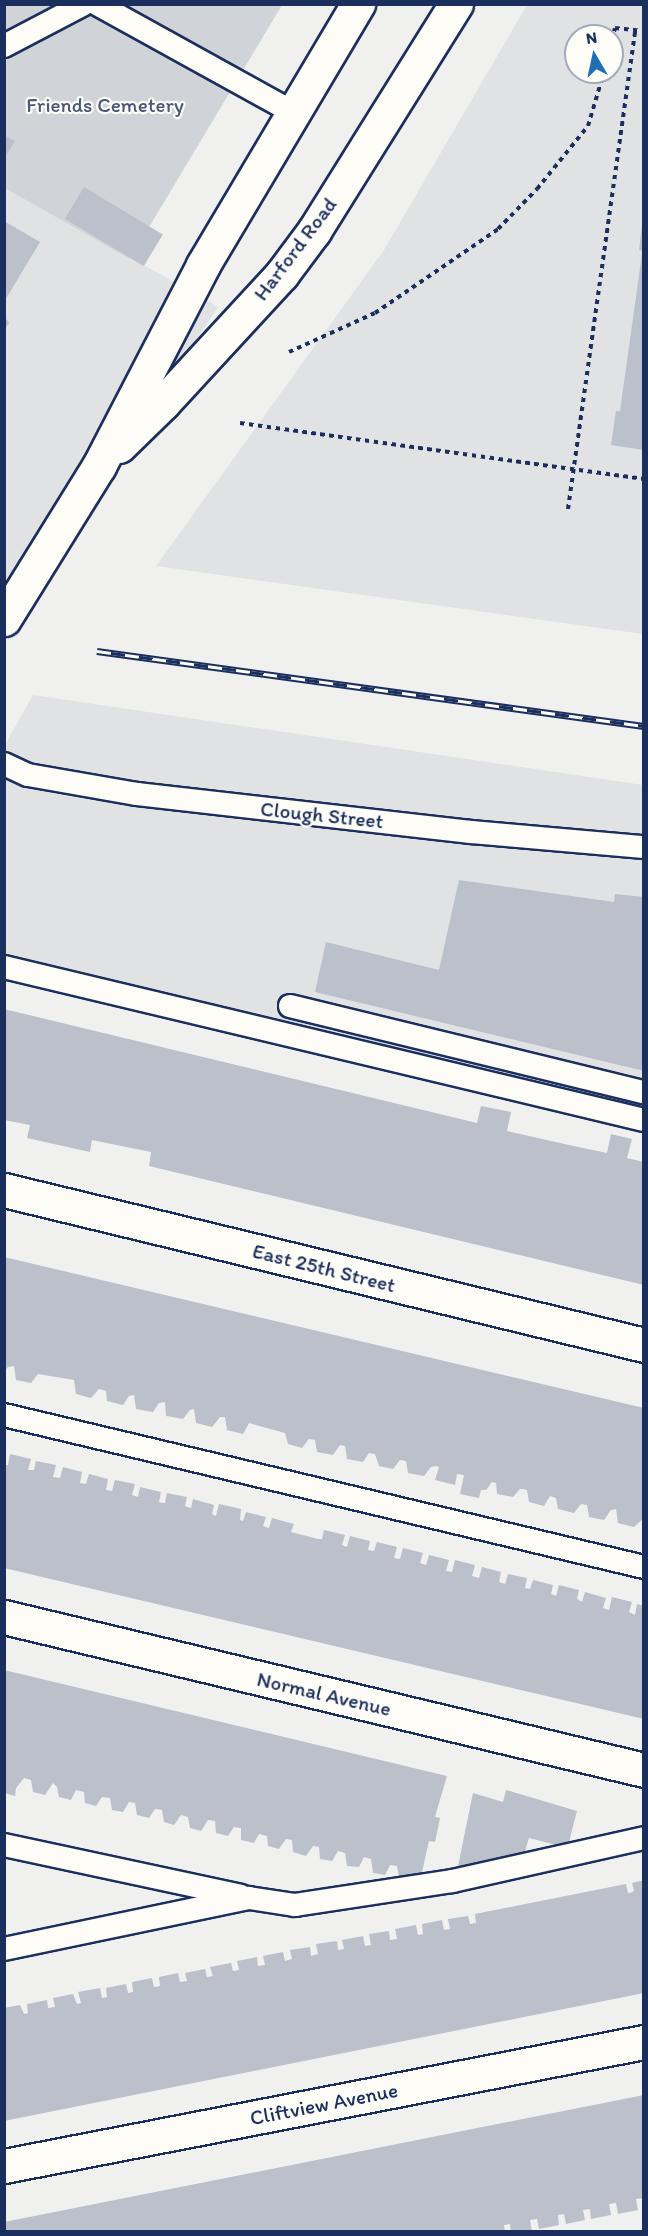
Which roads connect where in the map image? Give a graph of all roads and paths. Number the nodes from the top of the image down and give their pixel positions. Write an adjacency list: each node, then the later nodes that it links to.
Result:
1 (84, 4): 8 (lane)
2 (97, 4): 10 (lane)
3 (358, 4): 10 (main road, Harford Road)
4 (456, 4): 13 (main road, Harford Road)
5 (624, 29): 6 (path)
6 (635, 30): 7 (path); 14 (path)
7 (644, 31)
8 (4, 45)
9 (600, 84): 11 (path)
10 (293, 112): 13 (main road, Harford Road)
11 (289, 352)
12 (240, 423): 14 (path)
13 (99, 466): 17 (main road, Harford Road)
14 (575, 469): 15 (path); 16 (path)
15 (644, 479)
16 (568, 509)
17 (4, 619)
18 (4, 764): 19 (lane, Clough Street)
19 (644, 847)
20 (4, 967): 23 (lane)
21 (290, 1006): 22 (lane)
22 (644, 1092)
23 (644, 1120)
24 (4, 1190): 25 (main road, East 25th Street)
25 (644, 1345)
26 (4, 1415): 27 (lane)
27 (644, 1567)
28 (4, 1617): 29 (main road, Normal Avenue)
29 (644, 1770)
30 (644, 1838): 32 (lane)
31 (4, 1845): 32 (lane)
32 (249, 1898): 33 (lane)
33 (4, 1949)
34 (644, 2042): 35 (main road, Cliftview Avenue)
35 (4, 2166)

